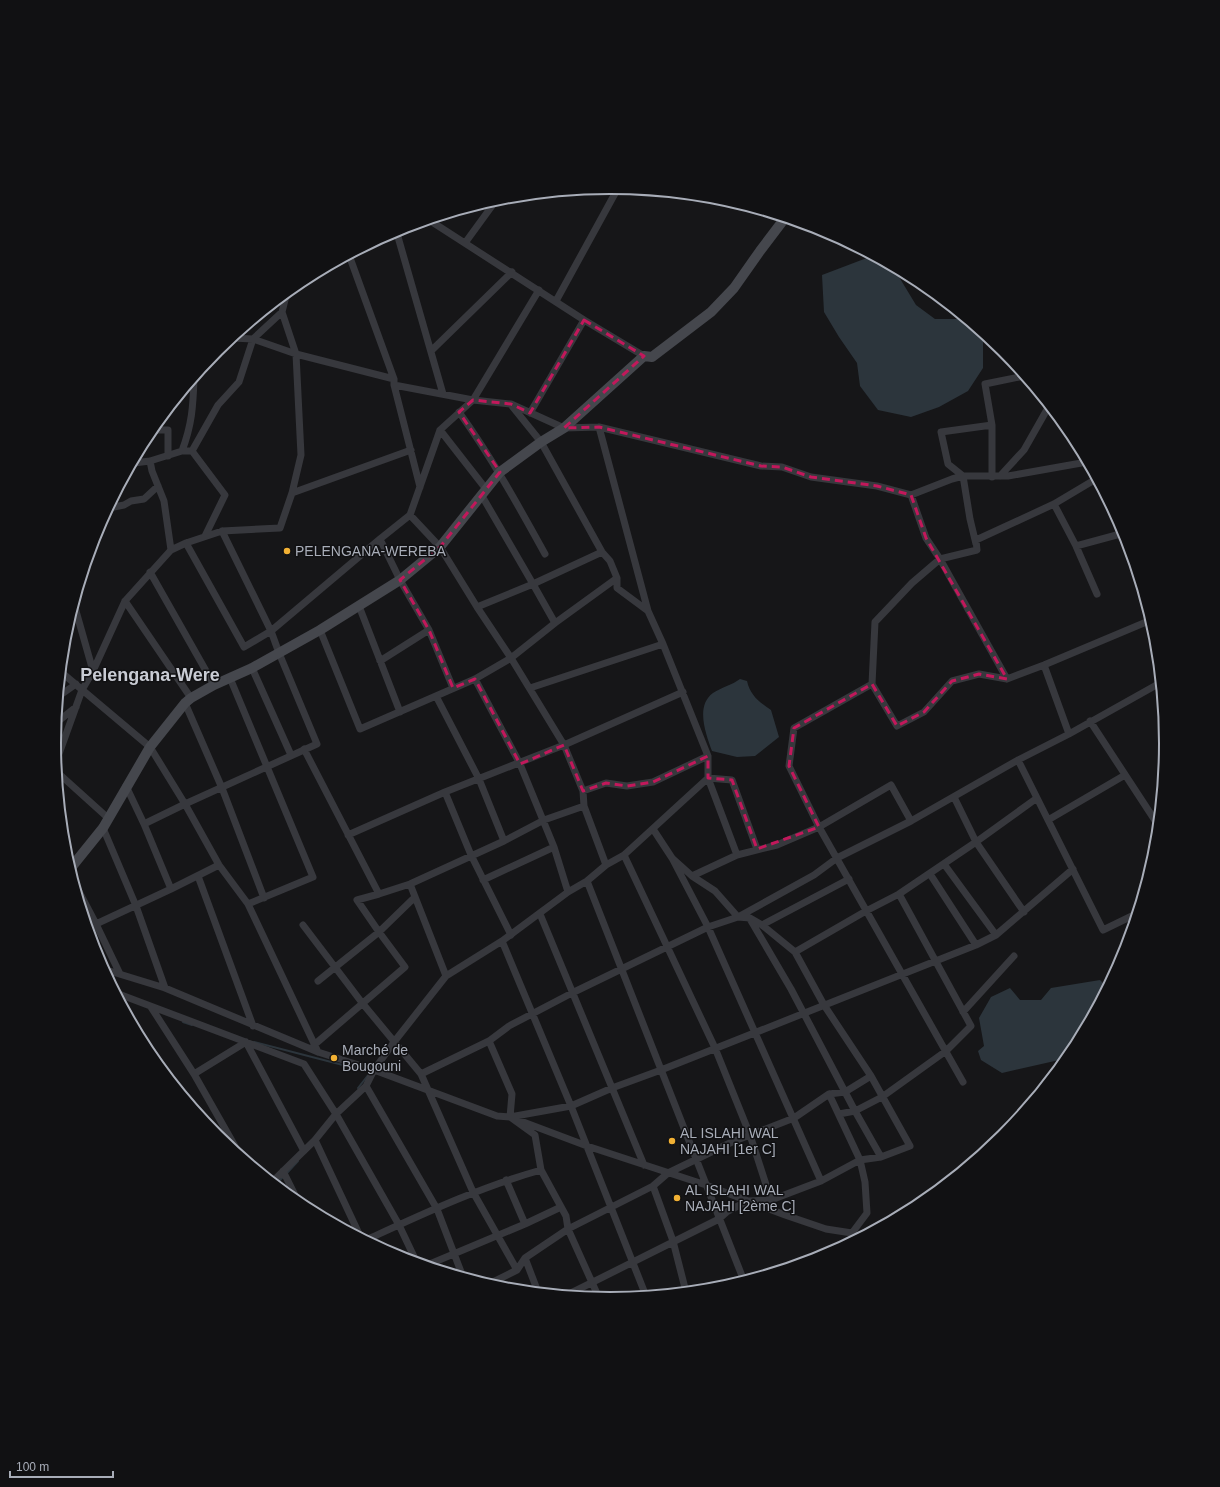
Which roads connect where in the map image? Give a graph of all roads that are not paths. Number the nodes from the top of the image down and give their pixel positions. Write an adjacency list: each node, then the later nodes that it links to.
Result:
1 (615, 194): 10 (street)
2 (491, 208): 6 (street)
3 (782, 223): 18 (street)
4 (435, 224): 6 (street)
5 (398, 237): 16 (street)
6 (465, 243): 8 (street)
7 (351, 260): 20 (street)
8 (512, 272): 9 (street); 16 (street)
9 (539, 290): 10 (street); 23 (street)
10 (556, 301): 13 (street)
11 (285, 302): 12 (street)
12 (282, 312): 15 (street); 17 (street)
13 (584, 320): 18 (street); 27 (street)
14 (240, 338): 15 (street)
15 (253, 339): 17 (street); 34 (street)
16 (431, 351): 22 (street)
17 (296, 354): 20 (street); 49 (street)
18 (644, 356): 30 (street)
19 (1019, 377): 28 (street)
20 (394, 382): 22 (street); 35 (street)
21 (194, 386): 36 (street)
22 (442, 394): 23 (street)
23 (473, 400): 24 (street); 26 (street)
24 (511, 404): 27 (street); 33 (street)
25 (1047, 410): 43 (street)
26 (459, 412): 32 (street); 41 (street)
27 (530, 413): 30 (street)
28 (992, 425): 42 (street); 44 (street)
29 (599, 426): 30 (street); 50 (street); 74 (street)
30 (564, 428): 33 (street)
31 (160, 430): 37 (street)
32 (440, 430): 47 (street); 48 (street)
33 (540, 442): 41 (street); 63 (street)
34 (192, 450): 36 (street); 56 (street)
35 (411, 450): 47 (street); 49 (street)
36 (182, 452): 37 (street)
37 (168, 456): 38 (street)
38 (150, 461): 39 (street); 46 (street)
39 (139, 462)
40 (1081, 463): 43 (street)
41 (500, 472): 48 (street); 64 (street)
42 (963, 476): 44 (street); 50 (street); 62 (street)
43 (1000, 476): 44 (street)
44 (992, 477)
45 (1092, 482): 51 (street)
46 (158, 486): 52 (street); 61 (street)
47 (420, 487): 53 (street)
48 (484, 492): 60 (street); 69 (street)
49 (292, 493): 54 (street)
50 (911, 495): 65 (street)
51 (1054, 504): 59 (street); 62 (street)
52 (115, 507)
53 (410, 515): 57 (street); 60 (street)
54 (222, 530): 56 (street); 80 (street)
55 (1118, 535): 59 (street)
56 (205, 536): 58 (street)
57 (380, 538): 68 (street); 80 (street)
58 (186, 543): 61 (street); 80 (street)
59 (1076, 546): 70 (street)
60 (440, 547): 68 (street); 73 (street)
61 (171, 550): 66 (street)
62 (977, 550): 65 (street)
63 (602, 552): 67 (street); 69 (street)
64 (545, 554)
65 (940, 559): 91 (street); 94 (street)
66 (150, 572): 71 (street); 93 (street)
67 (617, 578): 74 (street); 77 (street)
68 (400, 580): 72 (street); 79 (street)
69 (533, 584): 73 (street); 77 (street)
70 (1097, 594)
71 (125, 601): 87 (street); 102 (street)
72 (358, 606): 78 (street); 84 (street)
73 (477, 607): 83 (street)
74 (648, 610): 81 (street)
75 (77, 616): 87 (street)
76 (1145, 623): 85 (street)
77 (555, 624): 83 (street)
78 (320, 630): 82 (street); 104 (street)
79 (429, 630): 84 (street); 96 (street)
80 (271, 631): 82 (street)
81 (663, 644): 97 (street); 99 (street)
82 (279, 653): 86 (street); 111 (street)
83 (511, 658): 90 (street); 97 (street)
84 (380, 660): 104 (street)
85 (1044, 665): 91 (street); 107 (street)
86 (252, 668): 89 (street); 112 (street)
87 (93, 671): 98 (street)
88 (66, 676): 92 (street)
89 (230, 678): 93 (street); 116 (street)
90 (475, 679): 96 (street); 115 (street)
91 (1007, 679): 94 (street)
92 (76, 684): 98 (street); 100 (street)
93 (214, 684): 102 (street)
94 (872, 684): 135 (street)
95 (1155, 685): 106 (street)
96 (453, 688): 101 (street)
97 (530, 688): 109 (street)
98 (82, 690): 103 (street); 110 (street)
99 (682, 692): 109 (street); 113 (street)
100 (64, 693)
101 (436, 696): 104 (street); 120 (street)
102 (188, 701): 110 (street); 122 (street)
103 (77, 707): 105 (street); 108 (street)
104 (400, 712)
105 (62, 719)
106 (1090, 721): 107 (street); 117 (street)
107 (1069, 734): 114 (street)
108 (62, 745)
109 (564, 745): 115 (street); 123 (street)
110 (150, 747): 121 (street); 127 (street)
111 (304, 749): 112 (street); 138 (street)
112 (291, 755): 116 (street)
113 (708, 756): 119 (street); 123 (street)
114 (1018, 760): 125 (street); 126 (street)
115 (520, 764): 120 (street); 131 (street)
116 (267, 767): 122 (street); 165 (street)
117 (1125, 775): 130 (street); 132 (street)
118 (62, 776): 129 (street)
119 (708, 778): 137 (street); 142 (street); 145 (street)
120 (479, 779): 124 (street); 139 (street)
121 (126, 786): 129 (street); 134 (street)
122 (222, 788): 127 (street); 165 (street)
123 (583, 791): 128 (street)
124 (445, 792): 138 (street); 143 (street)
125 (954, 797): 133 (street); 140 (street)
126 (1037, 798): 132 (street); 140 (street)
127 (185, 804): 134 (street); 150 (street)
128 (584, 806): 131 (street); 151 (street)
129 (108, 818): 136 (street)
130 (1153, 818)
131 (544, 820): 139 (street); 141 (street)
132 (1048, 820): 152 (street)
133 (911, 821): 135 (street); 147 (street)
134 (144, 824): 160 (street)
135 (819, 827): 142 (street); 147 (street)
136 (102, 828): 148 (street); 168 (street)
137 (653, 828): 144 (street); 146 (street)
138 (348, 835): 162 (street)
139 (504, 841): 143 (street)
140 (976, 842): 149 (street); 170 (street)
141 (554, 847): 157 (street); 161 (street)
142 (757, 849): 145 (street)
143 (471, 855): 157 (street); 159 (street)
144 (624, 855): 151 (street); 184 (street)
145 (737, 855): 155 (street)
146 (672, 858): 155 (street); 178 (street)
147 (838, 858): 156 (street); 173 (street)
148 (75, 863)
149 (944, 864): 153 (street); 181 (street)
150 (219, 865): 154 (street); 166 (street)
151 (606, 865): 158 (street)
152 (1073, 869): 170 (street); 172 (street)
153 (930, 874): 163 (street); 183 (street)
154 (198, 876): 160 (street); 204 (street)
155 (692, 876): 173 (street)
156 (849, 879): 169 (street); 177 (street)
157 (483, 880): 180 (street)
158 (587, 881): 161 (street); 189 (street)
159 (410, 884): 162 (street); 164 (street)
160 (171, 890): 168 (street)
161 (568, 892): 171 (street)
162 (379, 894): 179 (street)
163 (899, 894): 169 (street); 187 (street)
164 (415, 897): 179 (street); 193 (street)
165 (264, 898): 166 (street)
166 (248, 904): 210 (street)
167 (86, 905): 175 (street)
168 (136, 906): 175 (street); 195 (street)
169 (866, 911): 185 (street); 192 (street)
170 (1024, 912): 181 (street)
171 (540, 914): 180 (street); 196 (street)
172 (1131, 916)
173 (738, 917): 174 (street); 178 (street)
174 (750, 918): 177 (street); 203 (street)
175 (96, 924): 191 (street)
176 (303, 925): 188 (street)
177 (762, 925): 185 (street)
178 (708, 927): 184 (street); 205 (street)
179 (379, 932): 188 (street); 198 (street)
180 (511, 935): 182 (street)
181 (996, 935): 183 (street)
182 (502, 941): 193 (street); 202 (street)
183 (976, 945): 187 (street)
184 (667, 948): 189 (street); 209 (street)
185 (795, 952): 199 (street)
186 (1014, 956): 201 (street)
187 (935, 961): 192 (street); 201 (street)
188 (334, 968): 194 (street); 198 (street)
189 (621, 969): 196 (street); 213 (street)
190 (111, 971): 191 (street)
191 (120, 974): 195 (street)
192 (902, 974): 199 (street); 211 (street)
193 (446, 976): 208 (street)
194 (318, 981)
195 (165, 988): 204 (street)
196 (572, 993): 202 (street); 219 (street)
197 (123, 996): 200 (street)
198 (363, 1004): 208 (street); 210 (street)
199 (824, 1005): 203 (street); 216 (street)
200 (151, 1006): 207 (street); 214 (street)
201 (963, 1012): 211 (street)
202 (532, 1013): 206 (street); 224 (street)
203 (804, 1014): 205 (street); 221 (street)
204 (254, 1026): 210 (street)
205 (755, 1033): 209 (street); 229 (street)
206 (490, 1041): 215 (street); 228 (street)
207 (246, 1042): 214 (street); 226 (street); 234 (street)
208 (394, 1042): 212 (street); 215 (street)
209 (715, 1048): 213 (street); 230 (street)
210 (316, 1049): 212 (street)
211 (946, 1051): 217 (street); 223 (street)
212 (374, 1070): 218 (street); 220 (street)
213 (661, 1070): 219 (street); 236 (street)
214 (194, 1074): 231 (street)
215 (421, 1074): 220 (street)
216 (870, 1076): 221 (street); 223 (street)
217 (963, 1082)
218 (366, 1086): 226 (street); 253 (street)
219 (612, 1088): 224 (street); 238 (street)
220 (428, 1090): 228 (street); 248 (street)
221 (845, 1092): 222 (street); 225 (street)
222 (829, 1094): 227 (street); 229 (street)
223 (882, 1097): 225 (street); 235 (street)
224 (571, 1106): 228 (street); 233 (street)
225 (855, 1111): 227 (street); 235 (street)
226 (336, 1114): 232 (street); 256 (street)
227 (839, 1114): 237 (street)
228 (510, 1117): 233 (street); 239 (street)
229 (794, 1118): 230 (street); 244 (street)
230 (750, 1135): 236 (street); 249 (street)
231 (227, 1137)
232 (315, 1140): 234 (street); 258 (street)
233 (587, 1146): 238 (street); 252 (street)
234 (304, 1151): 240 (street)
235 (881, 1157): 237 (street)
236 (696, 1160): 241 (street); 246 (street)
237 (860, 1160): 244 (street); 259 (street)
238 (644, 1165): 241 (street)
239 (541, 1170): 243 (street); 251 (street)
240 (283, 1171): 242 (street); 247 (street)
241 (668, 1173): 245 (street); 246 (street)
242 (275, 1179)
243 (506, 1180): 248 (street); 255 (street)
244 (821, 1181): 249 (street)
245 (653, 1186): 252 (street); 264 (street)
246 (706, 1186): 250 (street); 254 (street)
247 (293, 1191)
248 (473, 1192): 253 (street); 261 (street)
249 (771, 1200): 250 (street)
250 (748, 1201): 254 (street); 259 (street)
251 (561, 1207): 255 (street); 257 (street)
252 (611, 1207): 257 (street); 269 (street)
253 (437, 1209): 256 (street); 265 (street)
254 (719, 1219): 264 (street); 272 (street)
255 (525, 1224): 261 (street)
256 (399, 1225): 263 (street); 266 (street)
257 (568, 1229): 267 (street); 274 (street)
258 (358, 1231)
259 (852, 1233): 260 (street); 262 (street)
260 (855, 1235)
261 (498, 1236): 265 (street); 270 (street)
262 (853, 1236)
263 (371, 1238)
264 (673, 1241): 269 (street); 276 (street)
265 (453, 1254): 268 (street); 271 (street)
266 (413, 1255)
267 (524, 1258): 270 (street); 275 (street)
268 (433, 1263)
269 (634, 1263): 274 (street); 278 (street)
270 (517, 1270): 273 (street)
271 (461, 1272)
272 (742, 1276)
273 (496, 1280)
274 (592, 1282): 277 (street); 279 (street)
275 (536, 1288)
276 (685, 1288)
277 (575, 1291)
278 (644, 1291)
279 (596, 1292)

